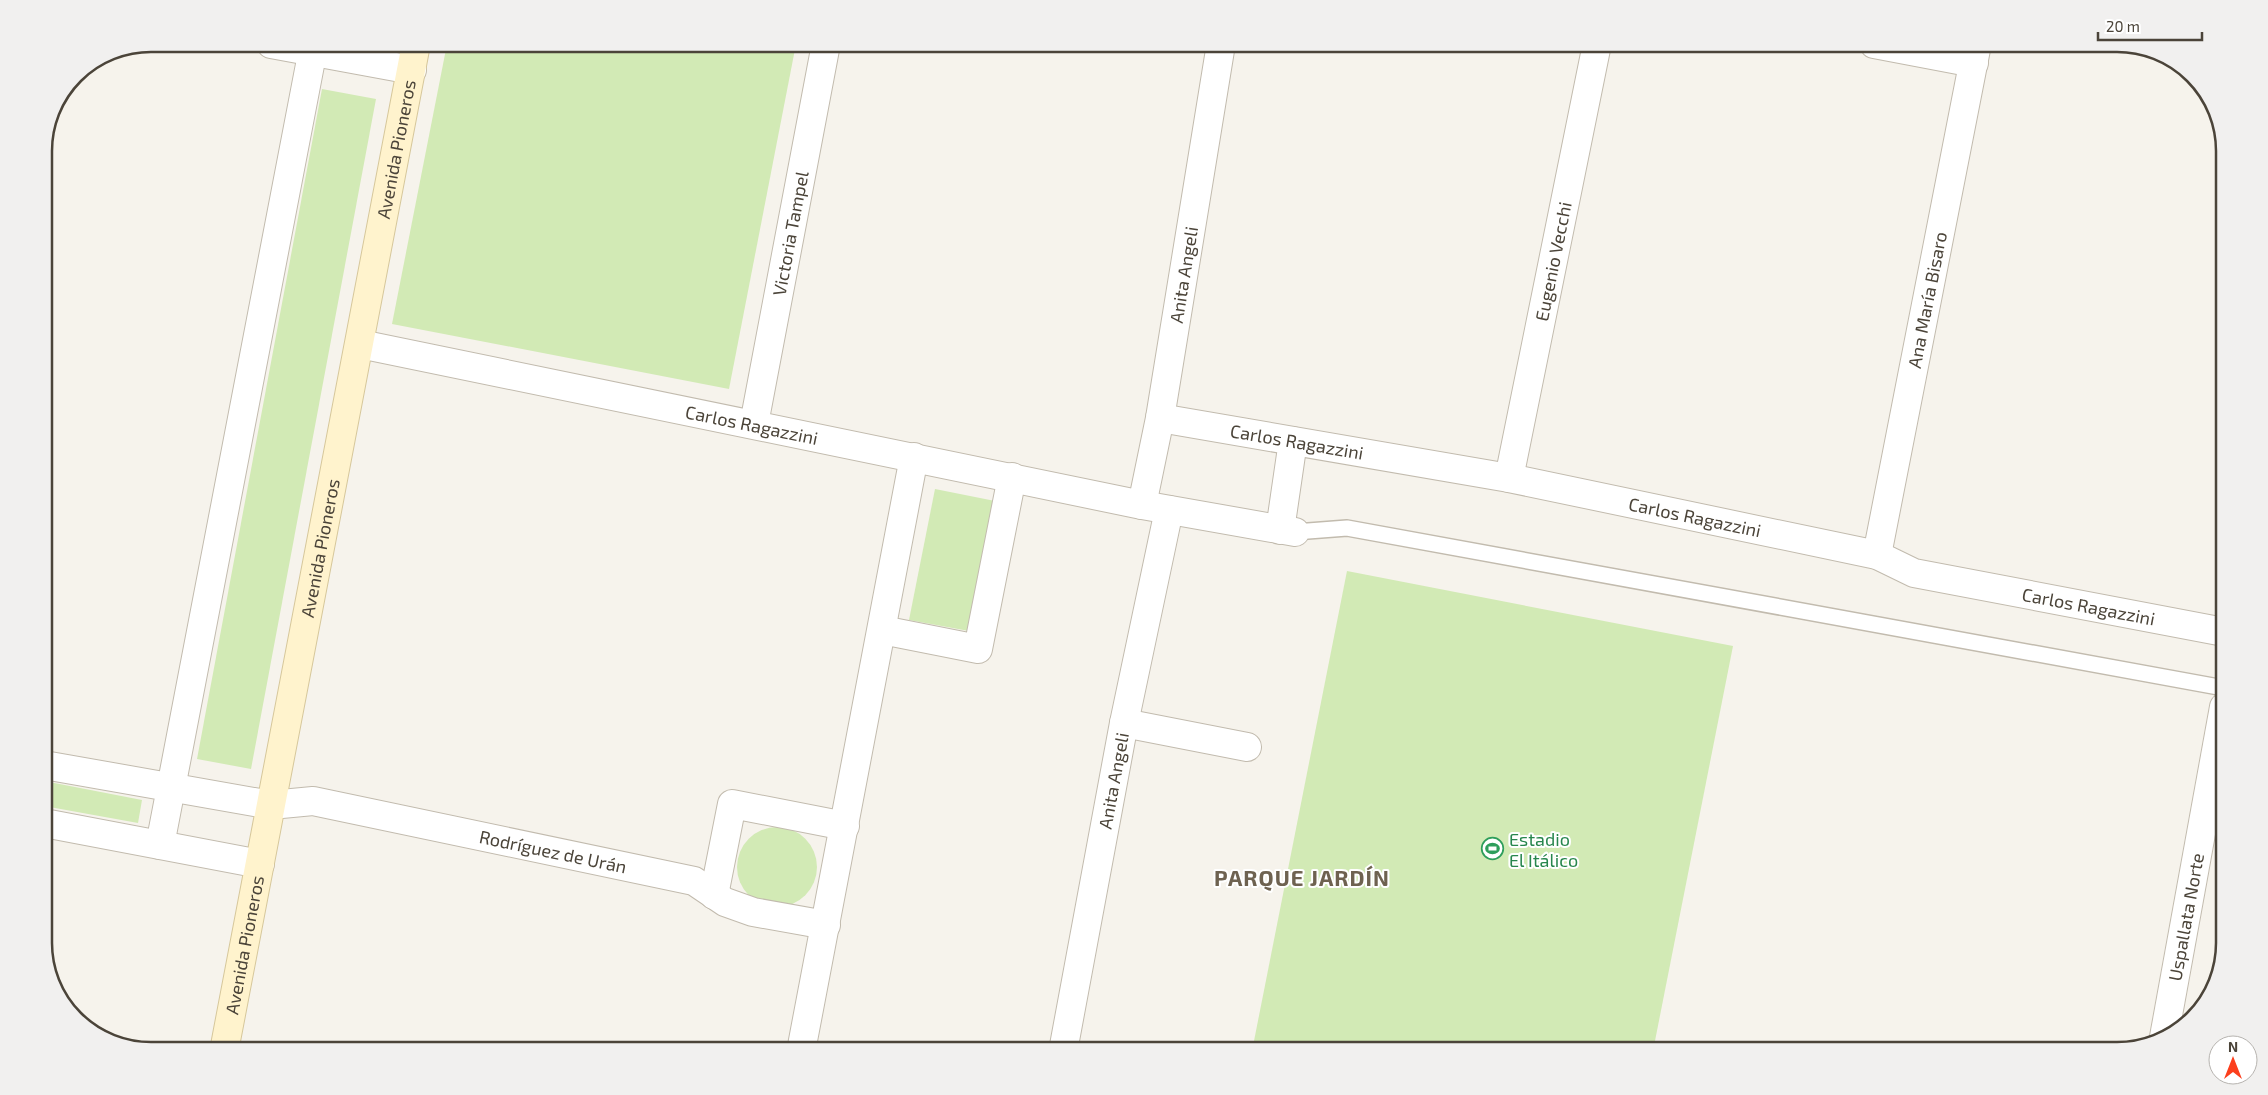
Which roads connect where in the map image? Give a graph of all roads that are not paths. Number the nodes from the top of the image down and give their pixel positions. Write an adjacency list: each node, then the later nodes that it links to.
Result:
1 (312, 52): 27 (street)
2 (331, 52): 9 (street)
3 (415, 52): 9 (main road, Avenida Pioneros)
4 (824, 52): 12 (street, Victoria Tampel)
5 (1220, 52): 11 (street, Anita Angeli)
6 (1595, 52): 16 (street, Eugenio Vecchi)
7 (1956, 52): 8 (street)
8 (1976, 54): 19 (street, Ana María Bisaro)
9 (412, 70): 10 (main road, Avenida Pioneros)
10 (360, 344): 12 (street, Carlos Ragazzini); 28 (main road, Avenida Pioneros)
11 (1160, 418): 13 (street, Carlos Ragazzini); 17 (street, Anita Angeli)
12 (754, 424): 14 (street, Carlos Ragazzini)
13 (1294, 441): 16 (street, Carlos Ragazzini); 18 (street)
14 (914, 457): 15 (street, Carlos Ragazzini); 20 (street)
15 (1012, 477): 17 (street, Carlos Ragazzini); 20 (street)
16 (1509, 478): 19 (street, Carlos Ragazzini)
17 (1156, 508): 18 (street, Carlos Ragazzini); 23 (street, Anita Angeli)
18 (1288, 531): 22 (lane)
19 (1877, 555): 21 (street, Carlos Ragazzini)
20 (882, 630): 30 (street)
21 (2216, 630)
22 (2216, 686)
23 (1124, 723): 24 (street); 38 (street, Anita Angeli)
24 (1247, 747)
25 (2216, 752): 35 (street, Uspallata Norte)
26 (53, 767): 27 (street, Rodríguez de Urán)
27 (170, 788): 28 (street, Rodríguez de Urán); 31 (street)
28 (271, 805): 32 (main road, Avenida Pioneros); 33 (street, Rodríguez de Urán)
29 (53, 825): 31 (street)
30 (845, 826): 33 (street); 34 (street)
31 (160, 845): 32 (street)
32 (260, 864): 36 (main road, Avenida Pioneros)
33 (714, 895): 34 (street, Rodríguez de Urán)
34 (826, 925): 37 (street)
35 (2165, 1029)
36 (226, 1042)
37 (804, 1042)
38 (1065, 1042)

